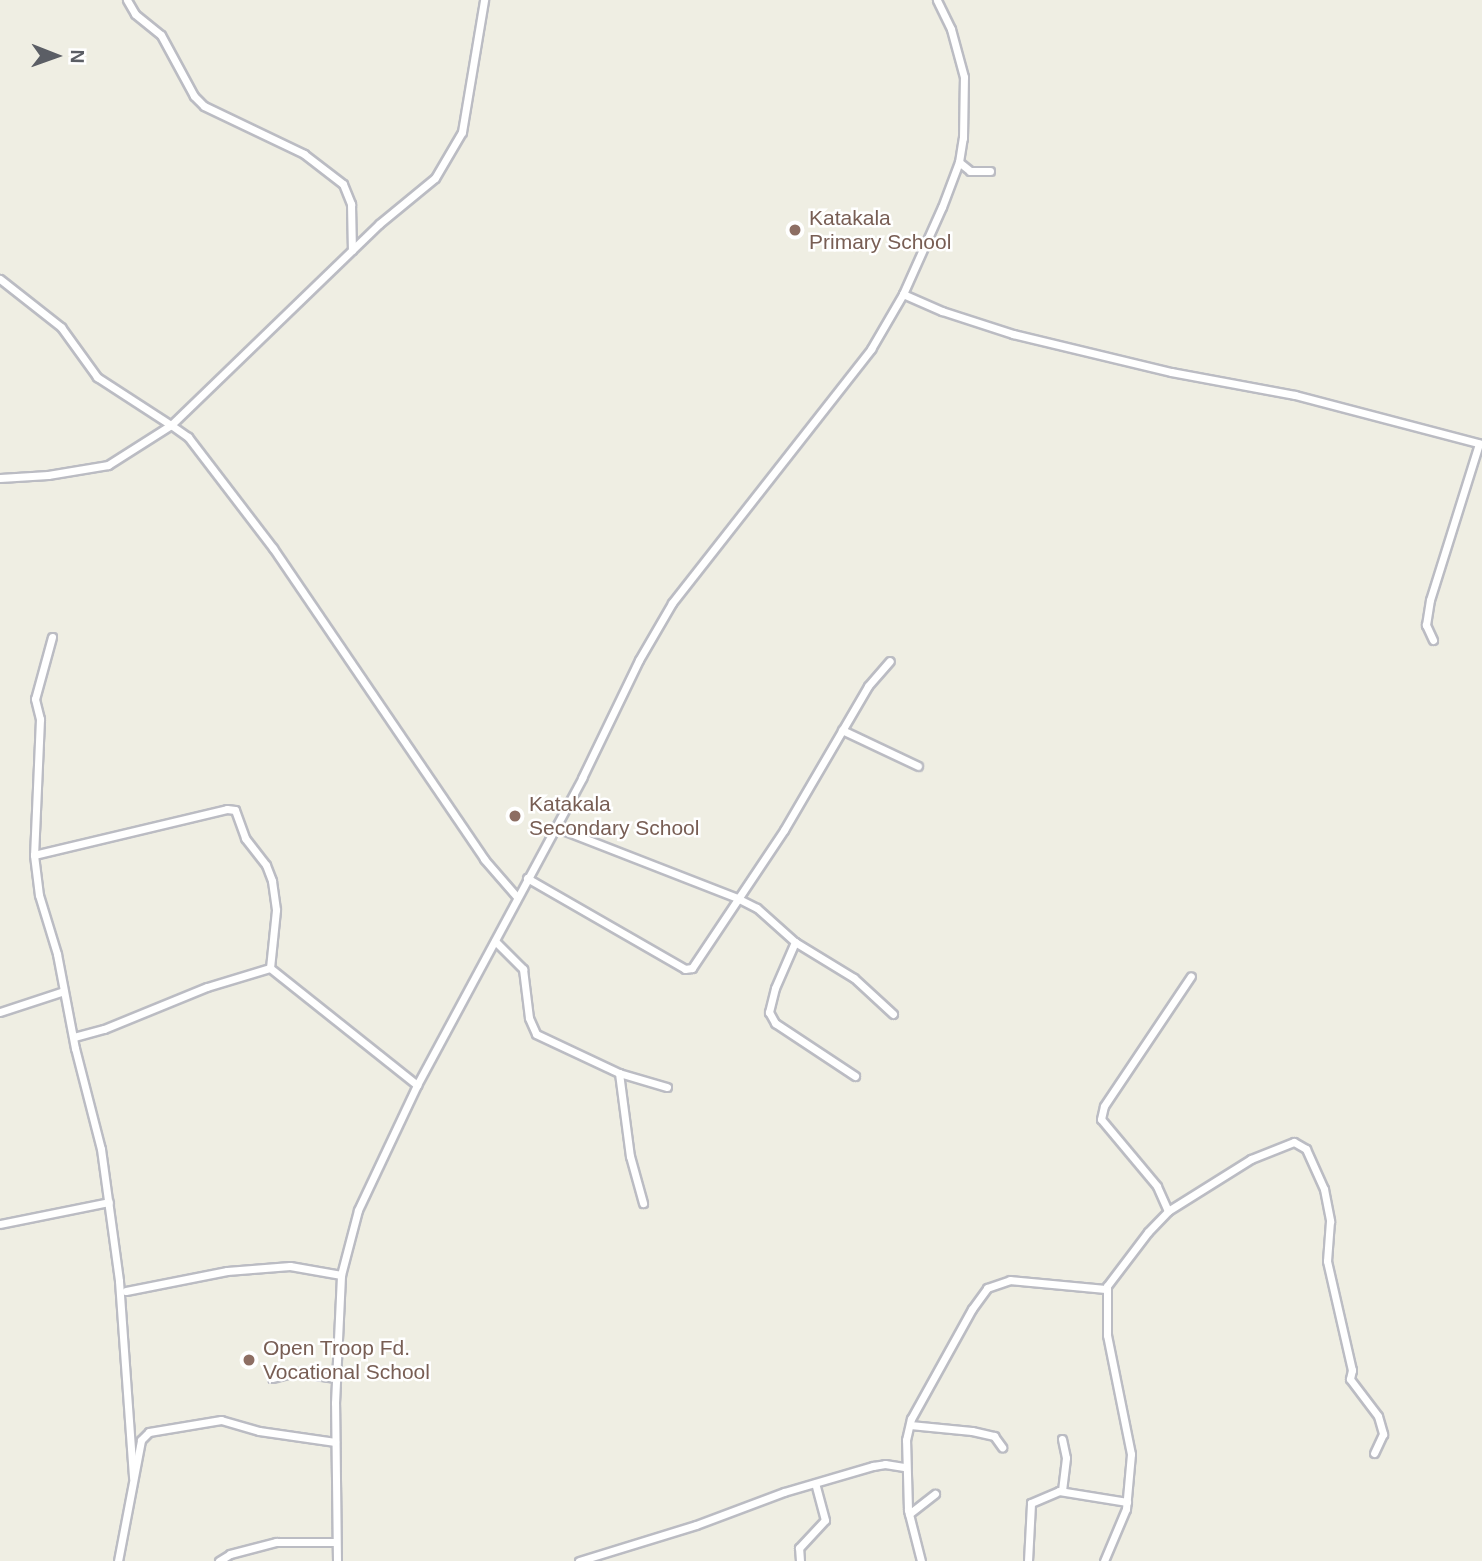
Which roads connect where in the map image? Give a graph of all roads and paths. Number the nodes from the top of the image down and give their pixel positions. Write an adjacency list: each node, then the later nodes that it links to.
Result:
1 (127, 0): 6 (street)
2 (484, 0): 6 (street)
3 (937, 0): 4 (street)
4 (959, 162): 5 (street); 8 (street)
5 (990, 171)
6 (352, 250): 9 (street)
7 (0, 279): 9 (street)
8 (903, 294): 10 (street); 17 (street)
9 (171, 425): 11 (street); 20 (street)
10 (1481, 444): 13 (street)
11 (0, 478)
12 (52, 638): 18 (street)
13 (1433, 640)
14 (890, 661): 15 (street)
15 (842, 730): 16 (street); 21 (street)
16 (918, 766)
17 (555, 827): 19 (street); 21 (street)
18 (34, 855): 24 (street); 26 (street)
19 (527, 878): 20 (street); 21 (street)
20 (517, 897): 22 (street)
21 (737, 898): 23 (street)
22 (495, 941): 30 (street); 32 (street)
23 (795, 942): 28 (street); 31 (street)
24 (270, 968): 29 (street); 32 (street)
25 (1191, 976): 36 (street)
26 (64, 990): 27 (street); 29 (street)
27 (0, 1012)
28 (893, 1014)
29 (74, 1037): 34 (street)
30 (618, 1073): 33 (street); 35 (street)
31 (855, 1076)
32 (417, 1085): 38 (street)
33 (667, 1087)
34 (109, 1202): 37 (street); 49 (street)
35 (643, 1203)
36 (1168, 1211): 39 (street); 47 (street)
37 (0, 1224)
38 (341, 1275): 40 (street); 42 (street)
39 (1105, 1289): 43 (street); 53 (street)
40 (126, 1291)
41 (272, 1378): 42 (street)
42 (336, 1378): 45 (street)
43 (910, 1425): 46 (street); 48 (street)
44 (1062, 1439): 51 (street)
45 (335, 1442): 49 (street); 55 (street)
46 (1002, 1447)
47 (1374, 1453)
48 (904, 1467): 50 (street); 54 (street)
49 (133, 1478): 56 (street)
50 (815, 1483): 59 (street); 60 (street)
51 (1062, 1491): 53 (street); 62 (street)
52 (934, 1494): 54 (street)
53 (1127, 1502): 63 (street)
54 (909, 1514): 61 (street)
55 (337, 1542): 57 (street); 58 (street)
56 (118, 1561)
57 (219, 1561)
58 (337, 1561)
59 (579, 1561)
60 (800, 1561)
61 (921, 1561)
62 (1028, 1561)
63 (1104, 1561)

